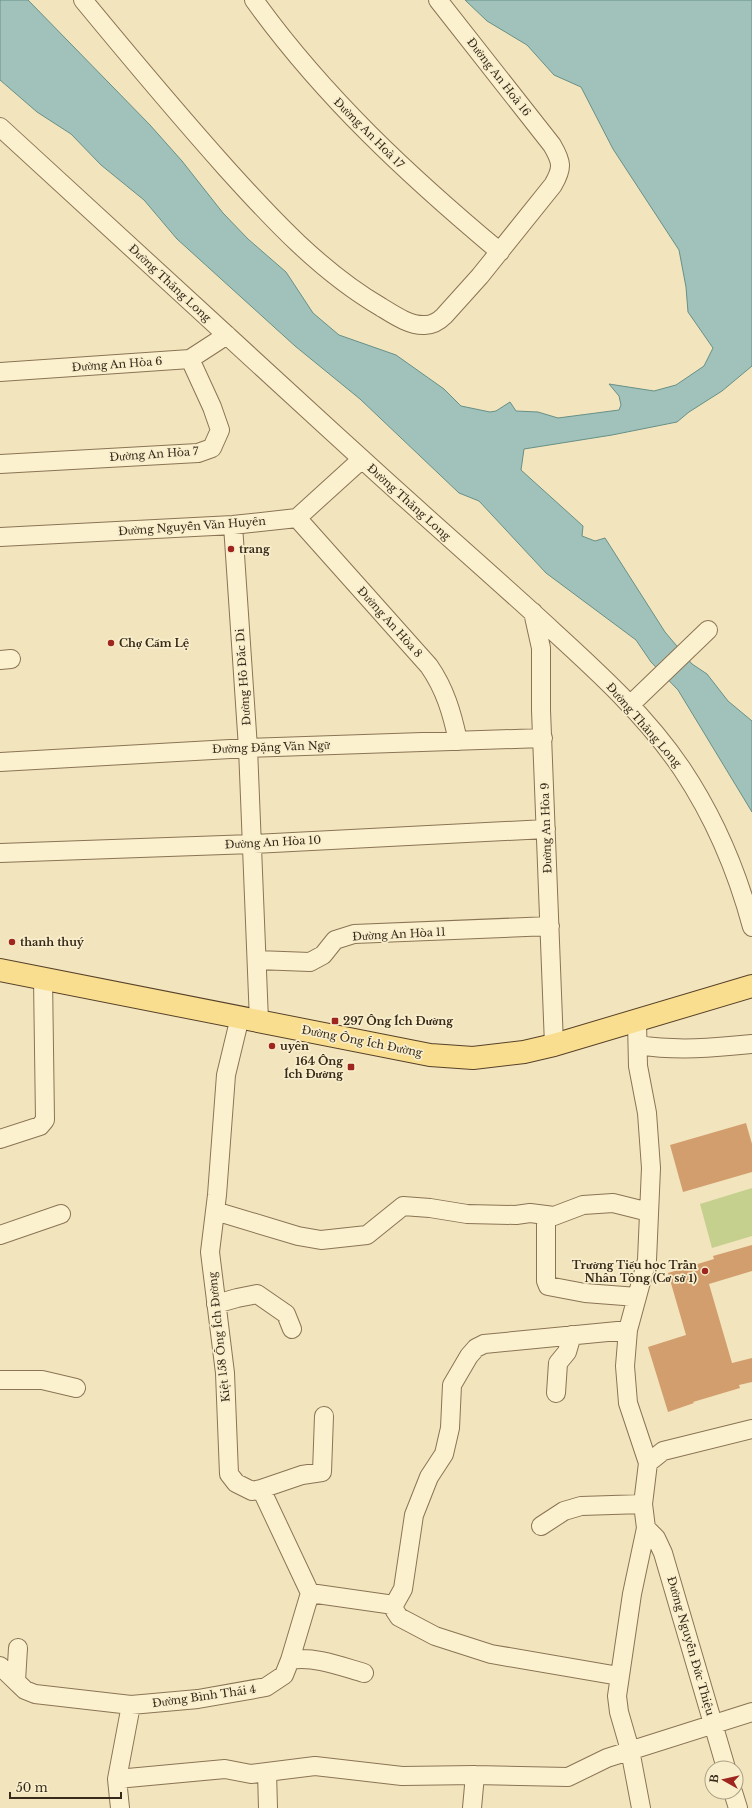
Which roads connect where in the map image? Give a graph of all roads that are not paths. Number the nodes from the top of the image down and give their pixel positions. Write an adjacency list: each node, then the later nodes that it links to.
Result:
1 (83, 0): 5 (street)
2 (254, 0): 5 (street, Đường An Hoà 17)
3 (438, 0): 5 (street, Đường An Hoà 16)
4 (0, 127): 6 (street, Đường Thăng Long)
5 (500, 252)
6 (227, 335): 7 (street, Đường An Hòa 6); 9 (street, Đường Thăng Long)
7 (190, 359): 8 (street, Đường An Hòa 6); 10 (street, Đường An Hòa 7)
8 (0, 372)
9 (362, 459): 11 (street); 14 (street, Đường Thăng Long)
10 (0, 464)
11 (297, 518): 12 (street, Đường Nguyễn Văn Huyên); 18 (street, Đường An Hòa 8)
12 (233, 525): 13 (street, Đường Nguyễn Văn Huyên); 19 (street, Đường Hồ Đắc Di)
13 (0, 537)
14 (533, 612): 16 (street, Đường Thăng Long); 17 (street, Đường An Hòa 9)
15 (708, 630): 16 (street)
16 (630, 706): 25 (street, Đường Thăng Long)
17 (543, 738): 18 (street, Đường Đặng Văn Ngữ); 21 (street, Đường An Hòa 9)
18 (458, 741): 19 (street, Đường Đặng Văn Ngữ)
19 (248, 748): 20 (street, Đường Đặng Văn Ngữ); 22 (street, Đường Hồ Đắc Di)
20 (0, 762)
21 (546, 829): 22 (street, Đường An Hòa 10); 24 (street, Đường An Hòa 9)
22 (252, 844): 23 (street, Đường An Hòa 10); 26 (street, Đường Hồ Đắc Di)
23 (0, 853)
24 (550, 926): 26 (street, Đường An Hòa 11); 33 (street, Đường An Hòa 9)
25 (752, 927)
26 (256, 960): 30 (street, Đường Hồ Đắc Di)
27 (0, 970): 28 (main road, Đường Ông Ích Đường)
28 (43, 978): 30 (main road, Đường Ông Ích Đường); 35 (street)
29 (752, 986): 31 (main road, Đường Ông Ích Đường)
30 (249, 1019): 33 (main road, Đường Ông Ích Đường); 36 (street, Kiệt 158 Ông Ích Đường)
31 (637, 1022): 33 (main road, Đường Ông Ích Đường); 34 (street)
32 (752, 1044): 34 (street)
33 (554, 1045)
34 (638, 1045): 37 (street)
35 (7, 1138)
36 (215, 1211): 39 (street); 42 (street, Kiệt 158 Ông Ích Đường)
37 (649, 1212): 39 (street); 41 (street)
38 (61, 1214): 40 (street)
39 (546, 1215): 41 (street)
40 (0, 1235)
41 (637, 1297): 44 (street)
42 (216, 1304): 43 (street); 52 (street, Kiệt 158 Ông Ích Đường)
43 (292, 1329)
44 (628, 1330): 45 (street); 51 (street)
45 (572, 1335): 48 (street); 57 (street)
46 (0, 1380): 47 (street)
47 (76, 1388)
48 (556, 1393)
49 (324, 1416): 52 (street, Kiệt 158 Ông Ích Đường)
50 (750, 1435): 51 (street)
51 (648, 1463): 53 (street)
52 (261, 1489): 56 (street)
53 (643, 1504): 54 (street); 55 (street)
54 (541, 1526)
55 (646, 1528): 62 (street); 66 (street, Đường Nguyễn Đức Thiệu)
56 (310, 1593): 57 (street); 59 (street, Đường Bình Thái 4)
57 (394, 1605): 62 (street)
58 (18, 1648): 63 (street)
59 (290, 1660): 61 (street); 64 (street, Đường Bình Thái 4)
60 (0, 1666): 63 (street, Đường Bình Thái 4)
61 (364, 1673)
62 (619, 1676): 67 (street)
63 (16, 1681): 64 (street, Đường Bình Thái 4)
64 (131, 1705): 71 (street)
65 (752, 1712): 66 (street)
66 (714, 1723): 67 (street); 68 (street, Đường Nguyễn Đức Thiệu)
67 (630, 1750): 70 (street); 75 (street)
68 (724, 1760)
69 (267, 1772): 70 (street); 71 (street); 73 (street)
70 (475, 1775): 74 (street)
71 (117, 1779): 72 (street)
72 (120, 1808)
73 (268, 1808)
74 (472, 1808)
75 (641, 1808)

